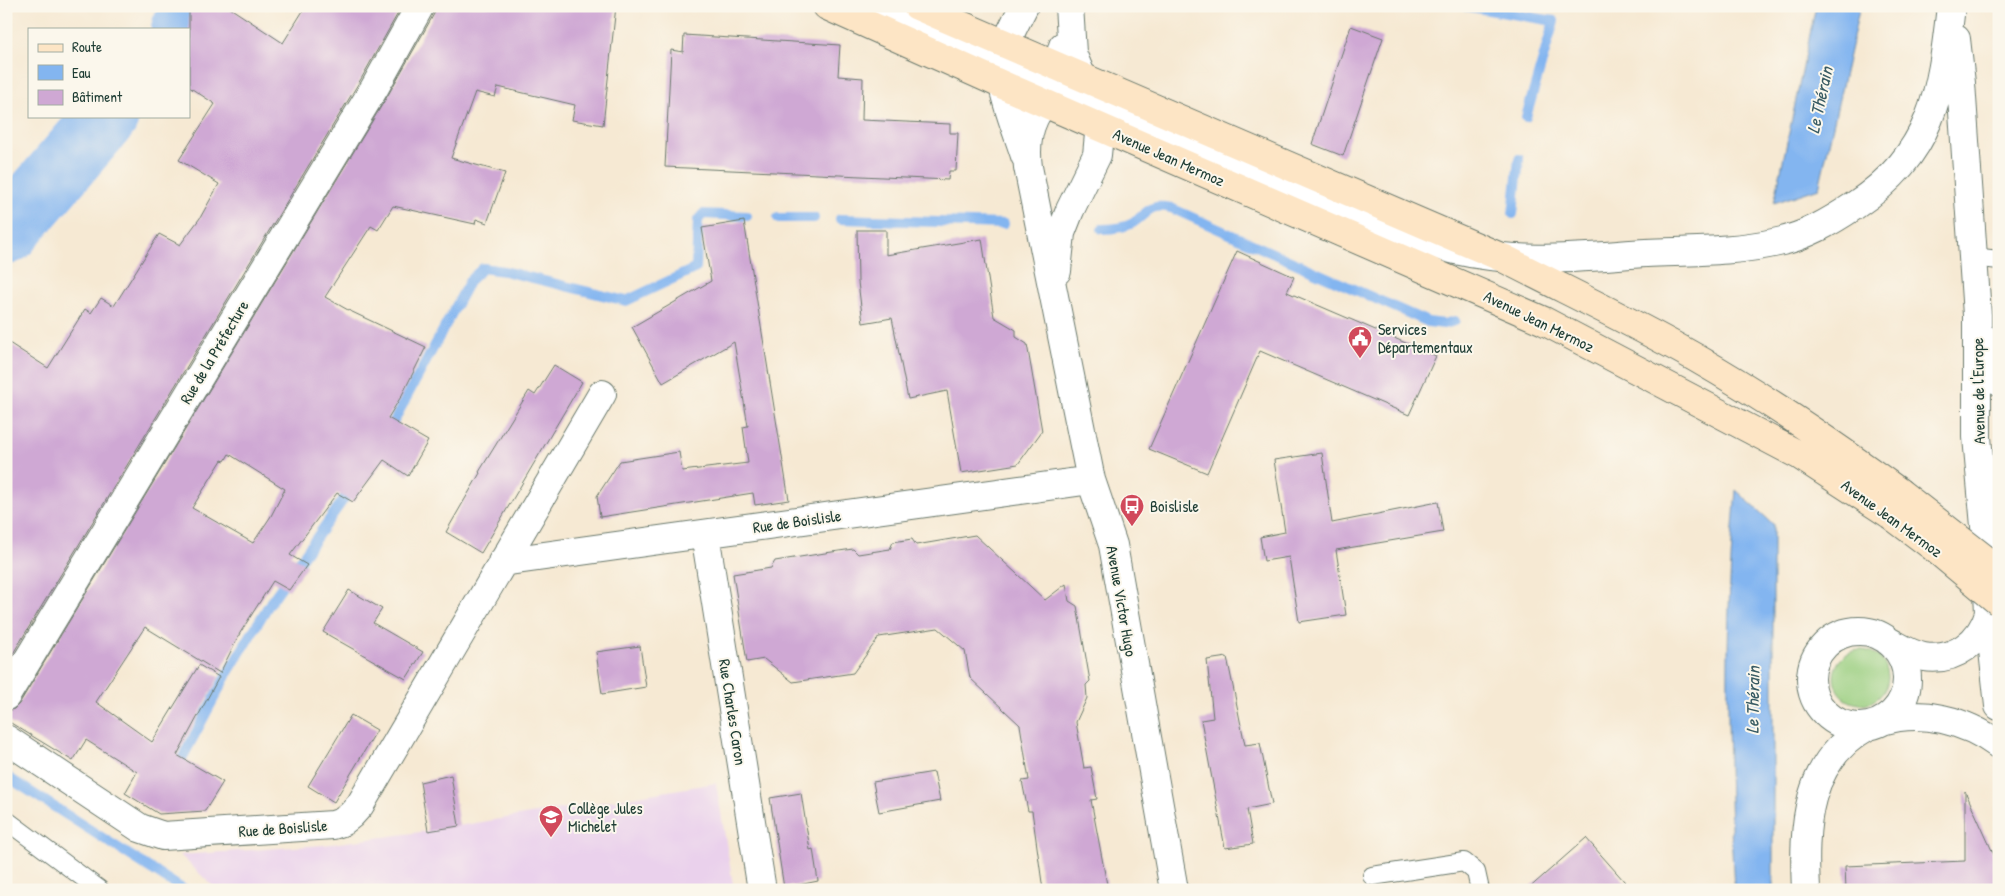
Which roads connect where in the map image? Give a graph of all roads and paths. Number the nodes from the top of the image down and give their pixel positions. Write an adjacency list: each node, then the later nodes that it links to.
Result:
1 (420, 6): 30 (street, Rue de la Préfecture)
2 (828, 6): 8 (main road, Avenue Jean Mermoz)
3 (863, 6): 8 (street)
4 (917, 6): 8 (main road, Avenue Jean Mermoz)
5 (1024, 6): 8 (street)
6 (1952, 6): 15 (street); 16 (street, Avenue de l'Europe)
7 (1069, 16): 9 (street, Avenue Victor Hugo)
8 (1003, 65): 9 (main road, Avenue Jean Mermoz); 10 (main road, Avenue Jean Mermoz); 14 (street, Avenue Victor Hugo)
9 (1069, 72): 11 (street, Avenue Victor Hugo); 15 (main road, Avenue Jean Mermoz)
10 (1044, 103): 11 (main road, Avenue Jean Mermoz); 14 (street, Avenue Victor Hugo)
11 (1096, 116): 12 (main road, Avenue Jean Mermoz); 13 (street, Avenue Victor Hugo); 15 (street, Avenue Jean Mermoz)
12 (1133, 141): 13 (street); 23 (main road, Avenue Jean Mermoz)
13 (1097, 155): 17 (street, Avenue Victor Hugo)
14 (1028, 167): 17 (street, Avenue Victor Hugo)
15 (1503, 258): 23 (main road, Avenue Jean Mermoz)
16 (1986, 258): 18 (street, Avenue de l'Europe)
17 (1058, 315): 21 (street, Avenue Victor Hugo)
18 (1977, 315): 19 (street, Avenue de l'Europe); 24 (street, Avenue de l'Europe)
19 (1999, 382)
20 (602, 394): 26 (street, Rue de Boislisle)
21 (1091, 480): 25 (street, Rue de Boislisle); 39 (street, Avenue Victor Hugo)
22 (1999, 502): 24 (street)
23 (1895, 503): 27 (main road, Avenue Jean Mermoz, bridge); 28 (main road, Avenue Jean Mermoz, bridge)
24 (1985, 526): 28 (street, Avenue de l'Europe)
25 (705, 534): 26 (street, Rue de Boislisle); 38 (street, Rue Charles Caron)
26 (502, 562): 33 (street, Rue de Boislisle)
27 (1999, 570)
28 (1994, 608): 29 (street); 31 (street, Avenue de l'Europe)
29 (1888, 641): 32 (street); 32 (street)
30 (6, 696)
31 (1999, 706)
32 (1875, 724): 34 (street); 41 (street)
33 (6, 739)
34 (1999, 745)
35 (6, 820): 37 (lane)
36 (1372, 876): 40 (lane)
37 (100, 890)
38 (762, 890)
39 (1174, 890)
40 (1480, 890)
41 (1806, 890)

